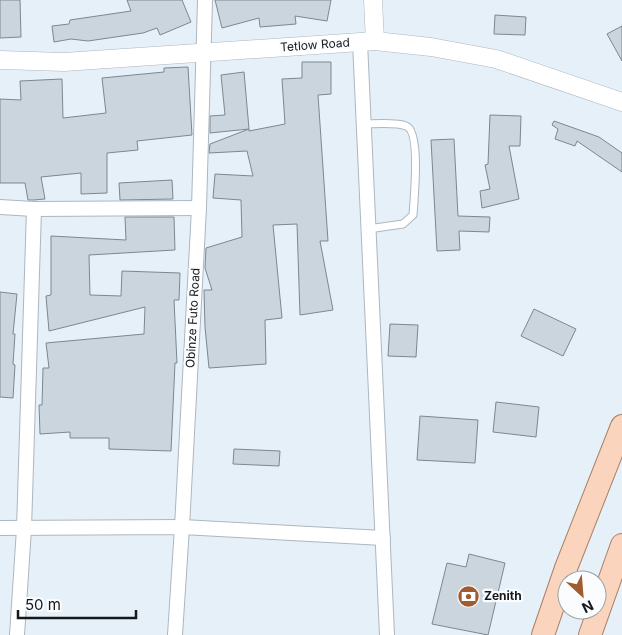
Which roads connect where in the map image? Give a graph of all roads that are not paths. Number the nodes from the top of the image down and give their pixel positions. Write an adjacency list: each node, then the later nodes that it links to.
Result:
1 (205, 0): 4 (street, Obinze Futo Road)
2 (373, 0): 3 (street)
3 (367, 41): 4 (street, Tetlow Road); 6 (street, Tetlow Road); 7 (street)
4 (202, 52): 5 (street, Tetlow Road); 9 (street, Obinze Futo Road)
5 (0, 60)
6 (622, 102)
7 (364, 124): 11 (street); 11 (lane)
8 (0, 207): 10 (street)
9 (199, 208): 10 (street); 13 (street, Obinze Futo Road)
10 (34, 209): 15 (street)
11 (368, 229): 16 (street)
12 (622, 426): 21 (main road)
13 (182, 527): 15 (street); 16 (street); 19 (street, Obinze Futo Road)
14 (0, 528): 15 (street)
15 (24, 529): 18 (street)
16 (383, 538): 20 (street)
17 (622, 545): 22 (main road)
18 (17, 635)
19 (174, 635)
20 (387, 635)
21 (543, 635)
22 (590, 635)

